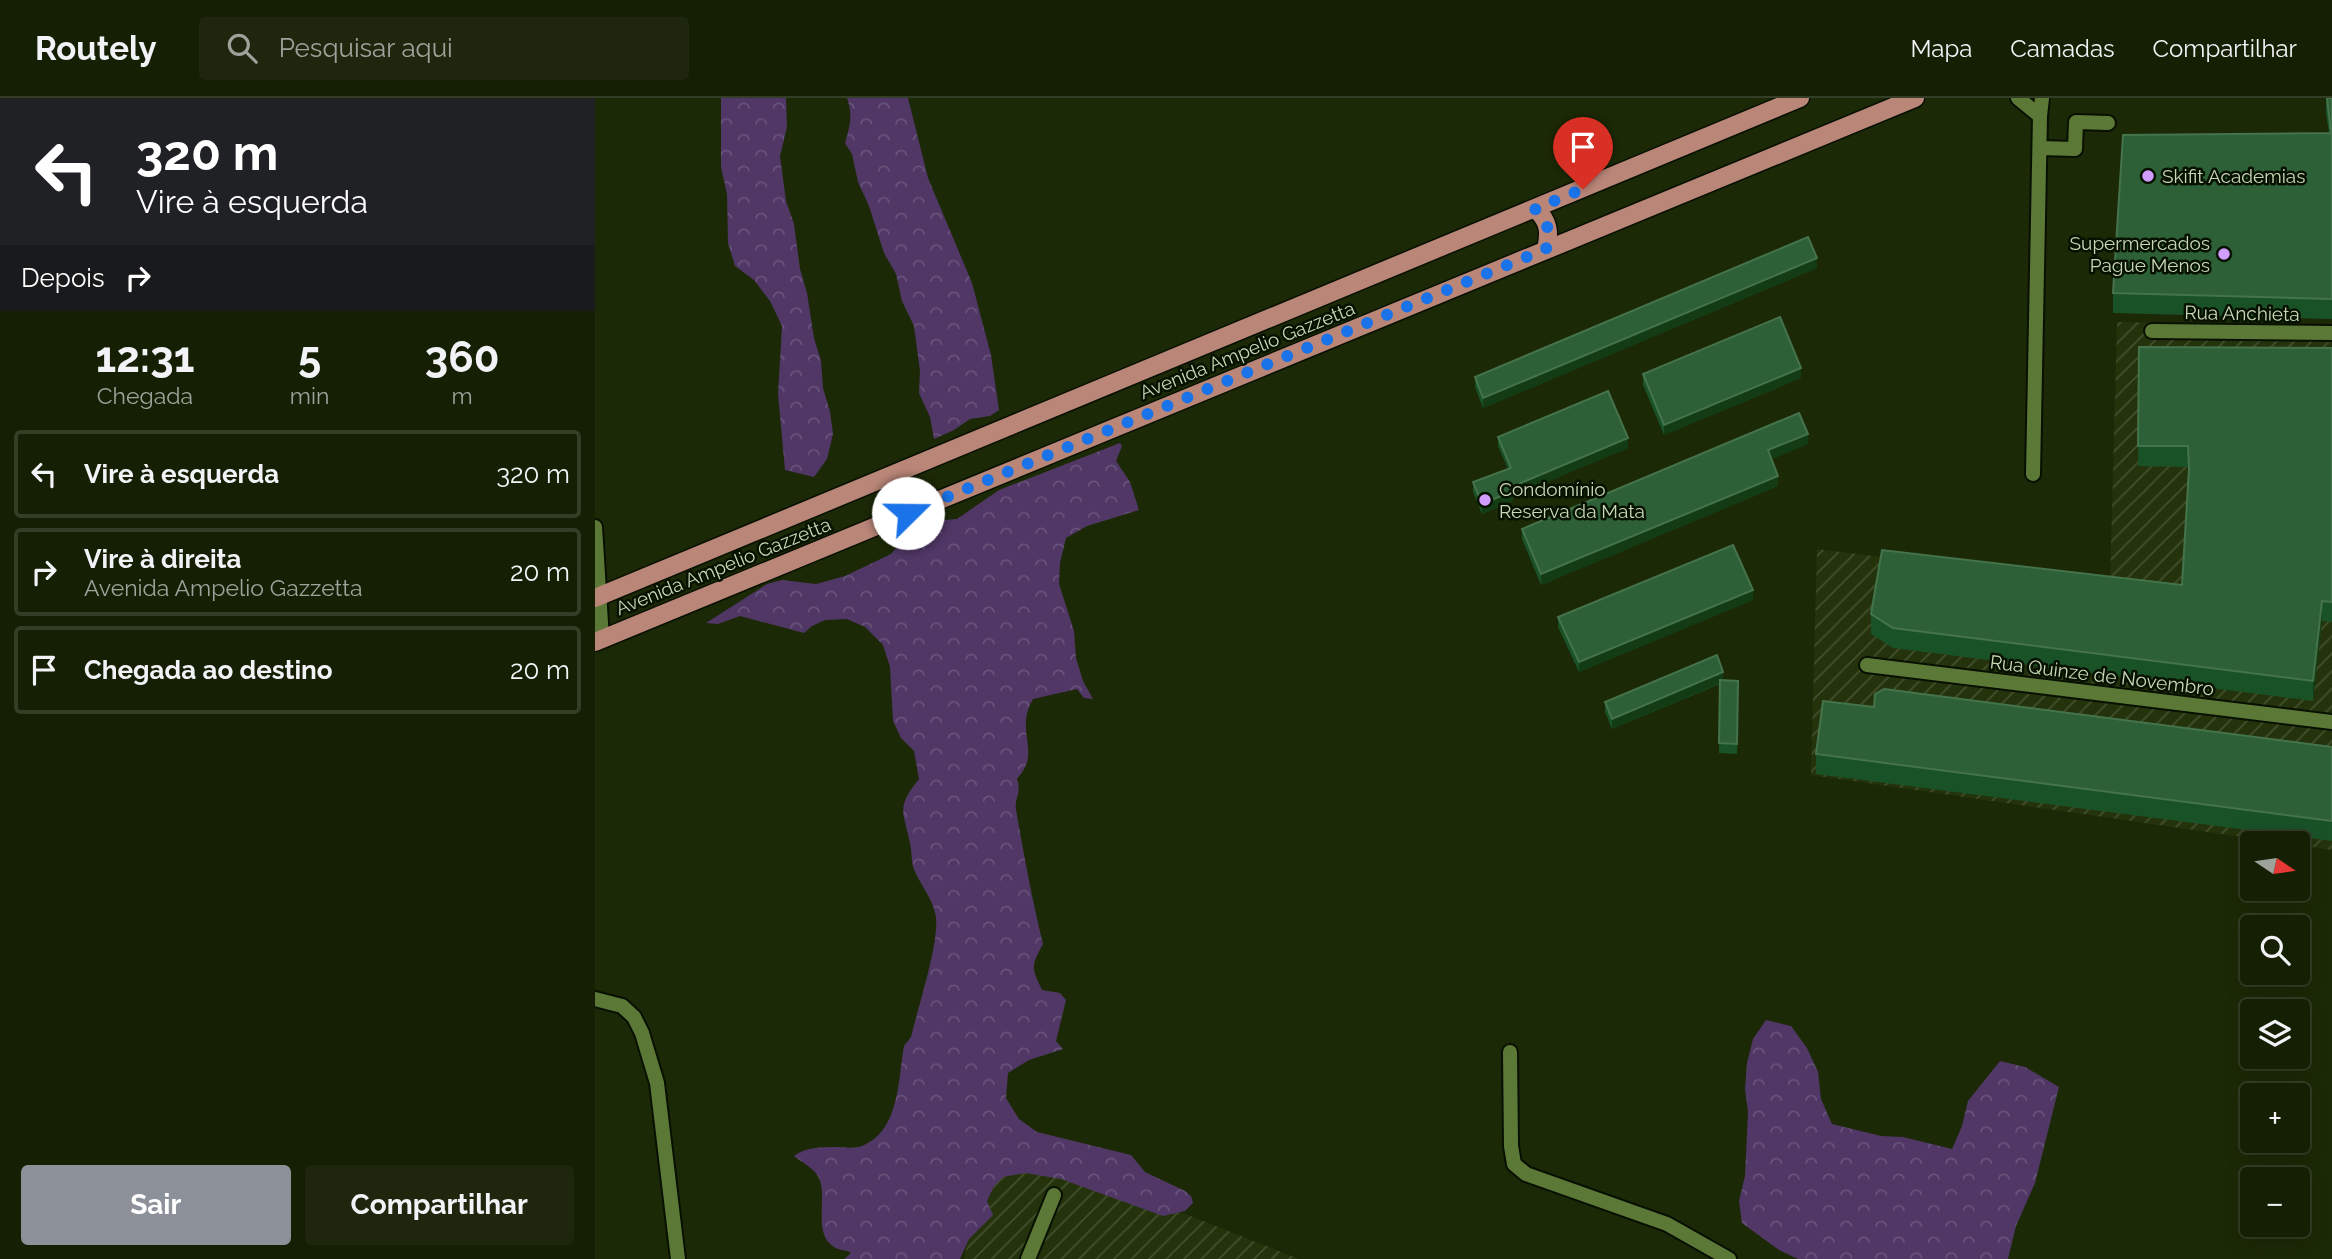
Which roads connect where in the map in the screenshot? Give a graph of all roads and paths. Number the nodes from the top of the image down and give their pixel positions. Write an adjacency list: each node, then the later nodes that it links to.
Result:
1 (1800, 98): 8 (main road, Avenida Ampelio Gazzetta)
2 (1915, 98): 9 (main road, Avenida Ampelio Gazzetta)
3 (2018, 98): 5 (street)
4 (2042, 98): 5 (street)
5 (2040, 116): 7 (street)
6 (2108, 123): 7 (street)
7 (2040, 148): 12 (street)
8 (1535, 209): 9 (main road); 14 (main road, Avenida Ampelio Gazzetta)
9 (1546, 249): 15 (main road, Avenida Ampelio Gazzetta)
10 (2151, 331): 11 (street, Rua Anchieta)
11 (2332, 333)
12 (2033, 474)
13 (595, 527): 14 (street)
14 (597, 598): 15 (street)
15 (598, 640)
16 (1867, 665): 17 (street, Rua Quinze de Novembro)
17 (2332, 722)
18 (595, 999): 21 (street)
19 (1510, 1052): 23 (street)
20 (1054, 1195): 22 (street)
21 (678, 1259)
22 (1028, 1259)
23 (1728, 1259)

